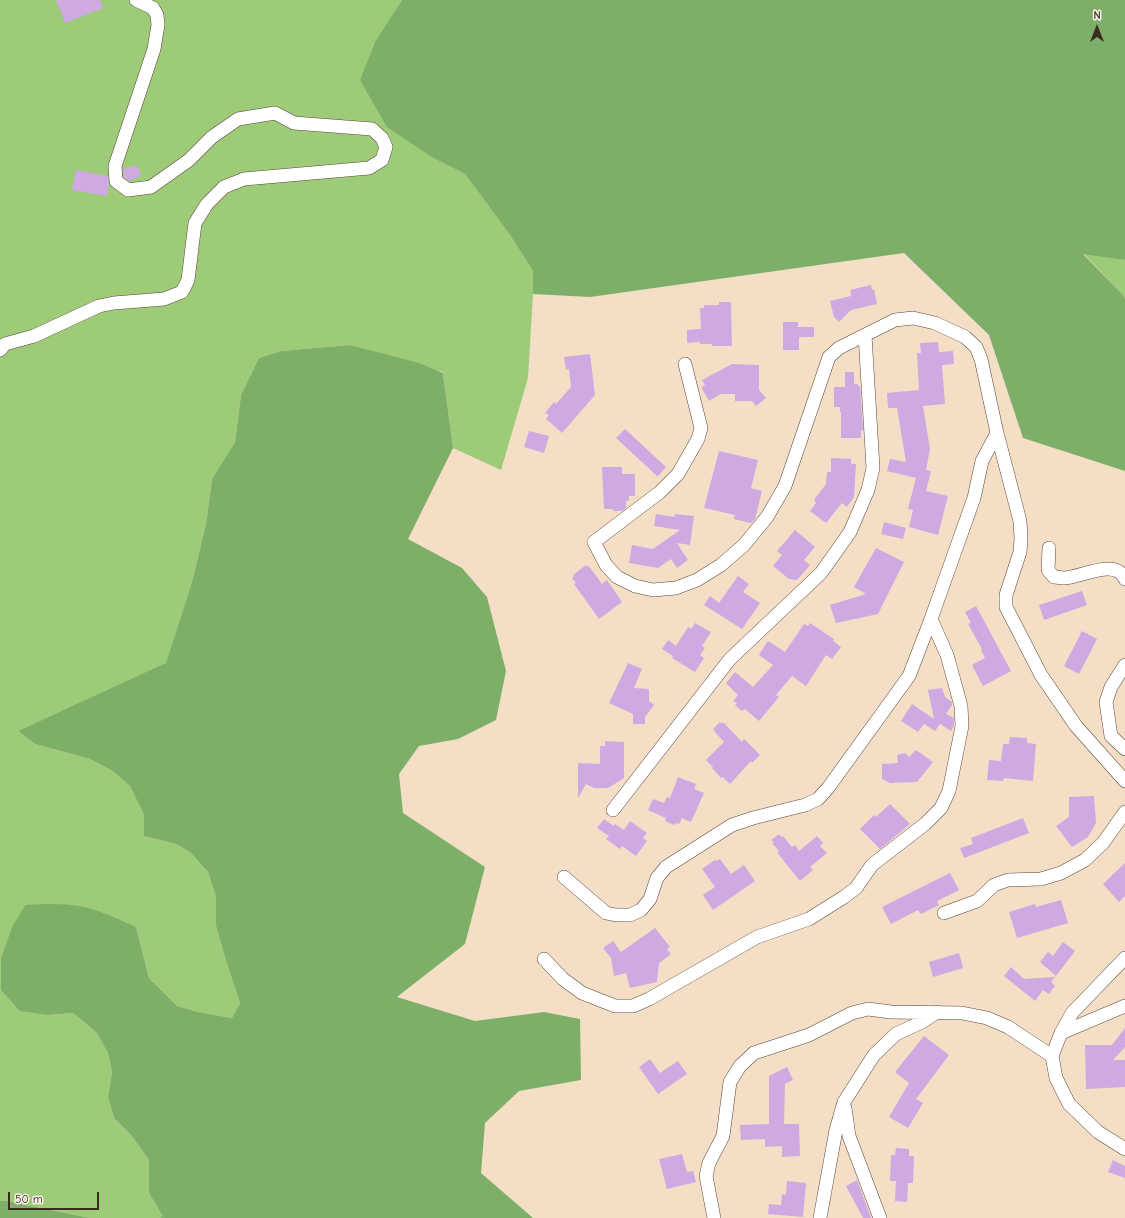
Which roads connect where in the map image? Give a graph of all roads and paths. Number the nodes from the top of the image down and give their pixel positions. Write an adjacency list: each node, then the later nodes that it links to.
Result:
1 (136, 0): 3 (street)
2 (865, 335): 4 (street); 5 (street); 12 (street)
3 (0, 350)
4 (685, 364)
5 (997, 433): 8 (street); 11 (street)
6 (1049, 548): 7 (street)
7 (1125, 579)
8 (931, 619): 14 (street); 17 (street)
9 (1125, 665): 10 (street)
10 (1125, 749)
11 (1125, 781)
12 (613, 810)
13 (1125, 812): 15 (street)
14 (564, 877)
15 (944, 913)
16 (1125, 958): 20 (street)
17 (544, 959)
18 (1125, 1006): 20 (street)
19 (937, 1012): 21 (street); 22 (street); 24 (street)
20 (1061, 1033): 21 (street)
21 (1052, 1056): 23 (street)
22 (844, 1102): 25 (street); 26 (street)
23 (1125, 1149)
24 (714, 1218)
25 (820, 1218)
26 (880, 1218)

